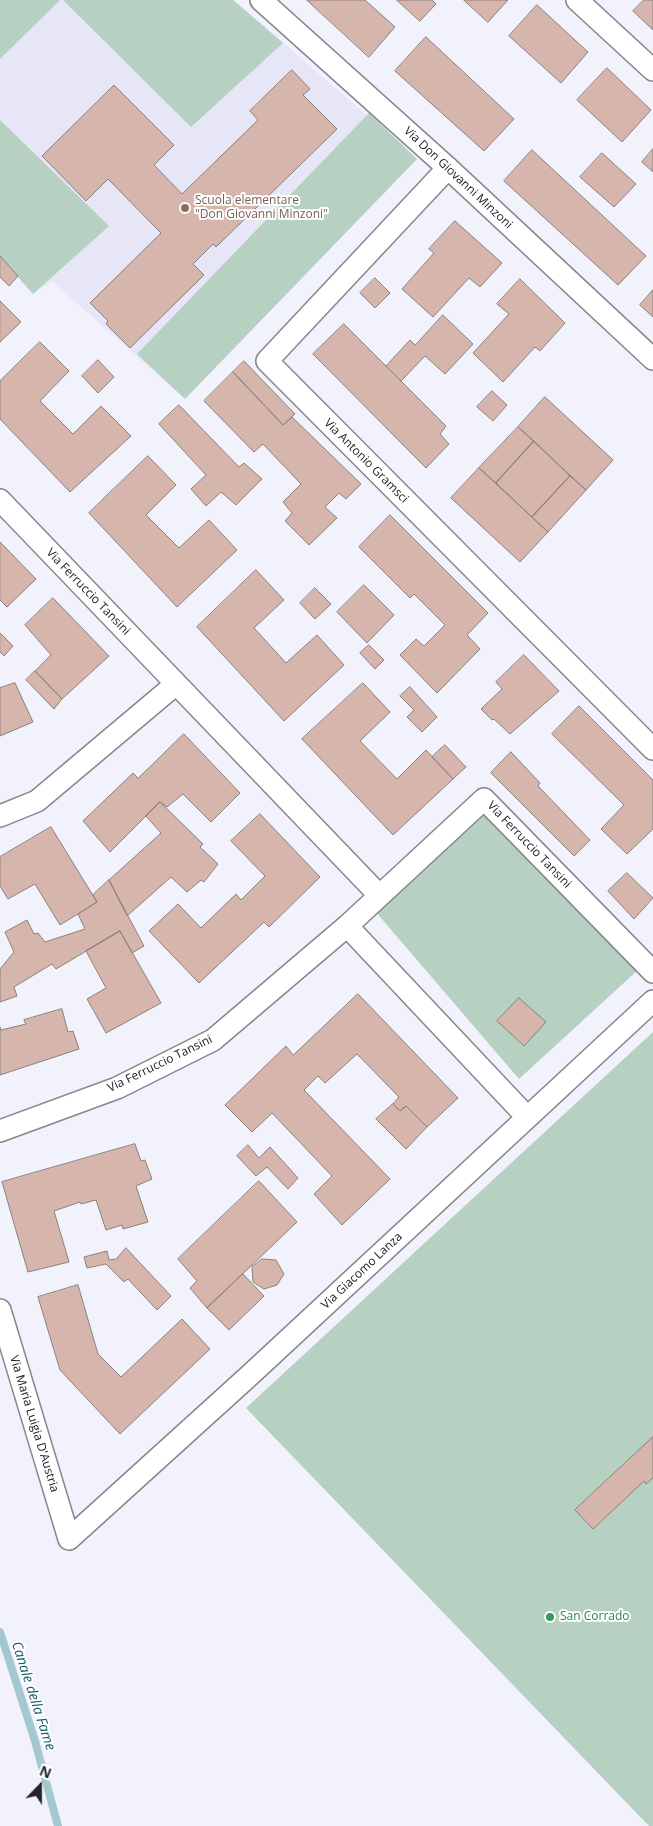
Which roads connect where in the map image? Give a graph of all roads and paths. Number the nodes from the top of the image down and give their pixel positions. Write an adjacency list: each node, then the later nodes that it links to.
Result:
1 (261, 0): 4 (street, Via Don Giovanni Minzoni)
2 (577, 0): 3 (street)
3 (653, 70)
4 (448, 168): 5 (street, Via Don Giovanni Minzoni); 8 (street, Via Antonio Gramsci)
5 (653, 359)
6 (0, 500): 7 (street, Via Ferruccio Tansini)
7 (176, 684): 9 (street); 10 (street, Via Ferruccio Tansini)
8 (653, 749)
9 (0, 816)
10 (379, 895): 11 (street, Via Ferruccio Tansini); 12 (street, Via Ferruccio Tansini)
11 (346, 926): 14 (street); 15 (street, Via Ferruccio Tansini)
12 (653, 972)
13 (653, 1000): 14 (street, Via Giacomo Lanza)
14 (527, 1117): 17 (street, Via Giacomo Lanza)
15 (0, 1131)
16 (0, 1310): 17 (street, Via Maria Luigia D'Austria)
17 (69, 1539)

